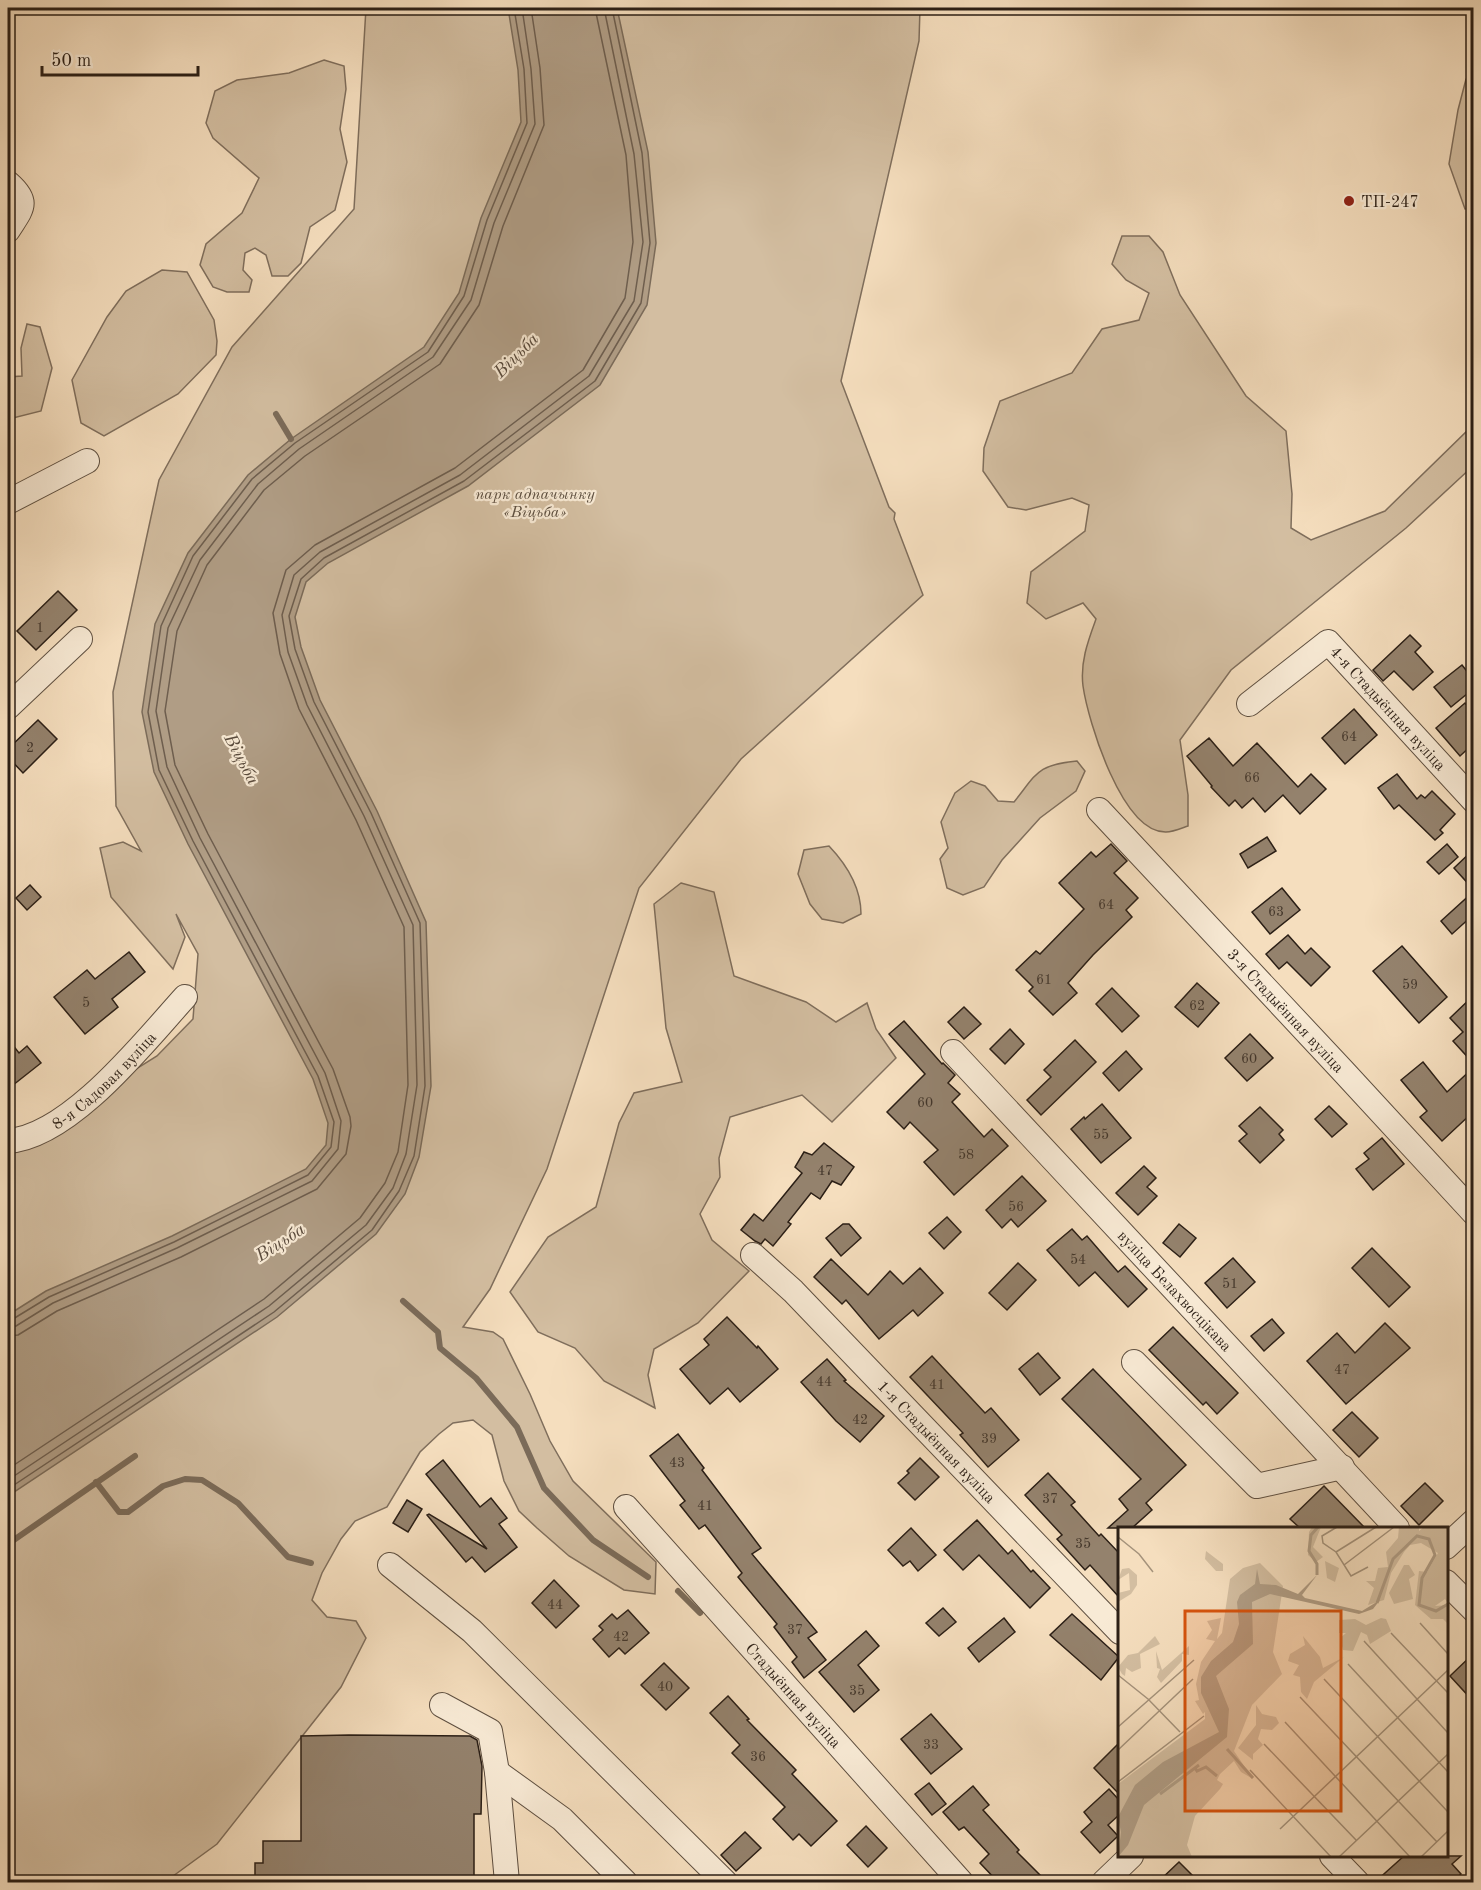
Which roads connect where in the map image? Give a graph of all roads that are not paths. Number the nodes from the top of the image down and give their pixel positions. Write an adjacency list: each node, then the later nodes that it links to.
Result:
1 (8, 183): 2 (street)
2 (8, 230)
3 (87, 461): 4 (street)
4 (8, 502)
5 (80, 639): 7 (street)
6 (1250, 704): 8 (street, 4-я Стадыённая вуліца)
7 (8, 707)
8 (1473, 801)
9 (1099, 810): 13 (street, 3-я Стадыённая вуліца)
10 (185, 997): 12 (street, 8-я Садовая вуліца)
11 (953, 1052): 16 (street, вуліца Белахвосцікава)
12 (8, 1141)
13 (1473, 1213)
14 (753, 1255): 24 (street, 1-я Стадыённая вуліца)
15 (1134, 1362): 16 (street)
16 (1342, 1467): 19 (street, вуліца Белахвосцікава)
17 (626, 1508): 32 (street, Стадыённая вуліца)
18 (1473, 1521): 20 (street)
19 (1396, 1527)
20 (1448, 1545)
21 (390, 1565): 31 (street)
22 (1448, 1584): 23 (street)
23 (1473, 1610)
24 (1118, 1631)
25 (442, 1705): 26 (street)
26 (497, 1772): 29 (street); 30 (street)
27 (1130, 1857): 33 (street)
28 (1333, 1857): 34 (street)
29 (507, 1882)
30 (625, 1882)
31 (725, 1882)
32 (961, 1882)
33 (1104, 1882)
34 (1357, 1882)

